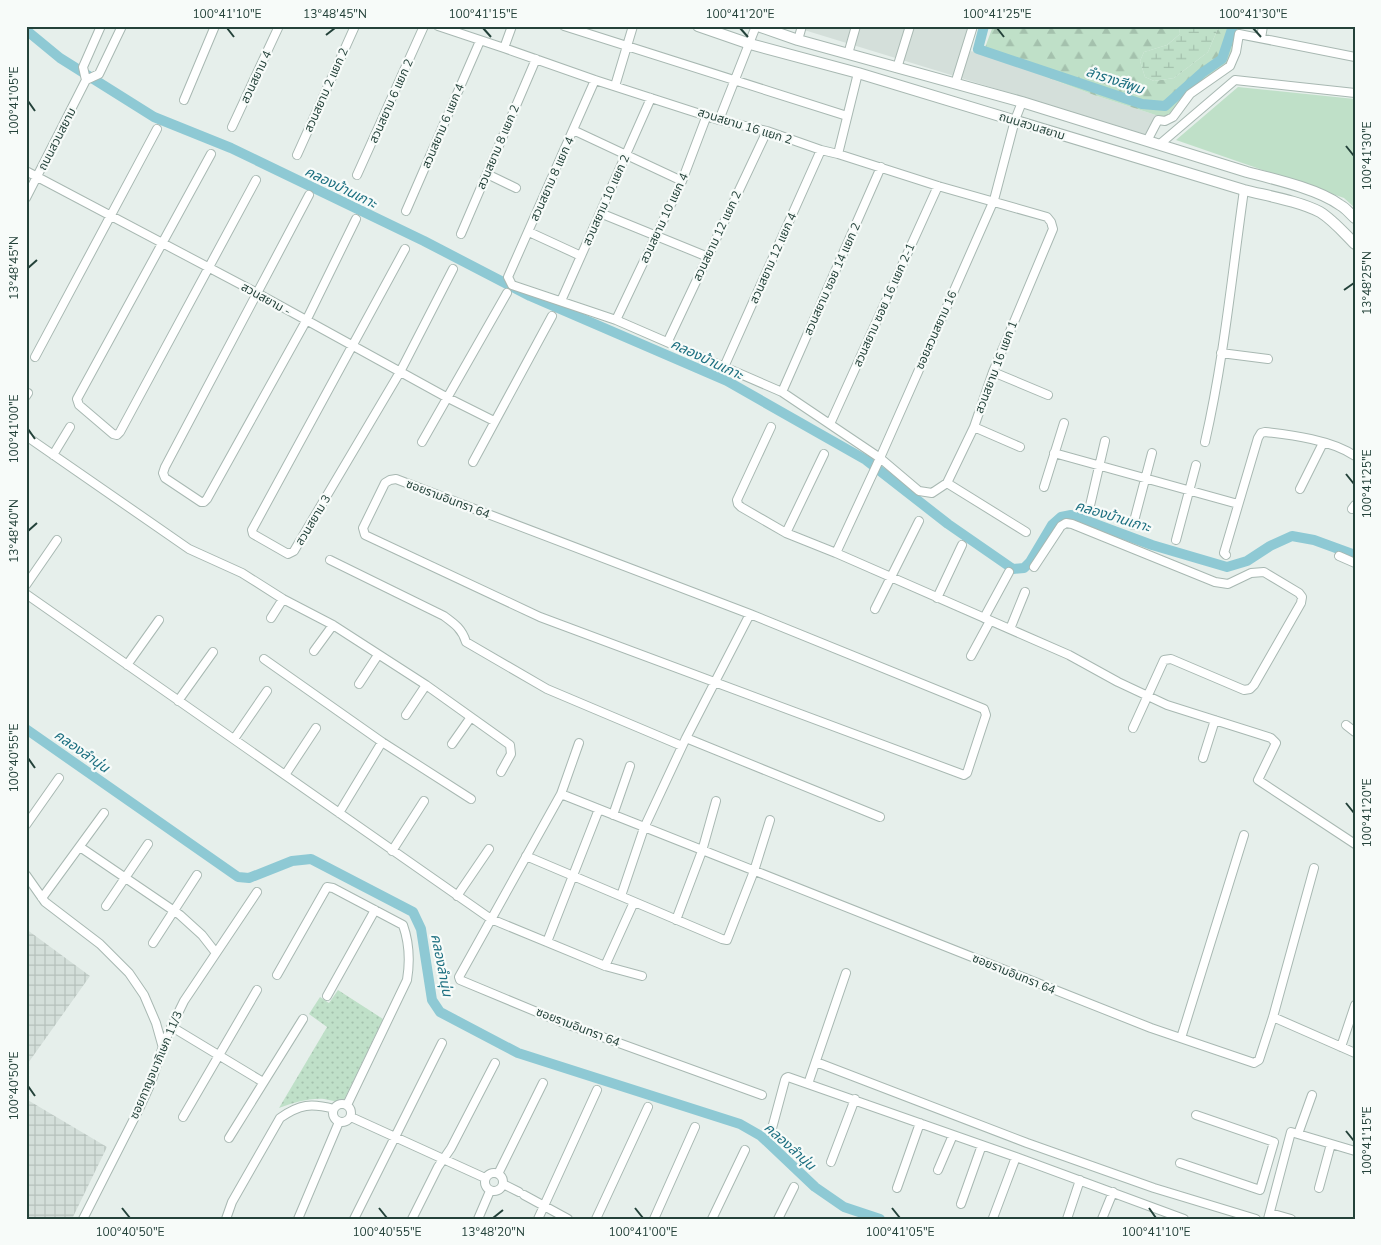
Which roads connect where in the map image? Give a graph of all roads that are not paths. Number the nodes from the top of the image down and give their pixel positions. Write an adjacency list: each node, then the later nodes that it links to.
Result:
1 (101, 26): 29 (street)
2 (122, 26): 29 (street)
3 (215, 26): 36 (street)
4 (279, 26): 42 (street, สวนสยาม 4)
5 (355, 26): 50 (street, สวนสยาม 2 แยก 2)
6 (424, 26): 56 (street, สวนสยาม 6 แยก 2)
7 (438, 26): 20 (street, สวนสยาม 16 แยก 2)
8 (512, 26): 23 (street)
9 (564, 26): 22 (street)
10 (632, 26): 22 (street)
11 (698, 26): 21 (street, ถนนสวนสยาม)
12 (757, 26): 19 (street, ถนนสวนสยาม); 21 (street)
13 (802, 26): 19 (street)
14 (856, 26): 24 (street)
15 (910, 26): 27 (street)
16 (973, 26): 32 (street)
17 (1263, 26): 18 (street)
18 (1261, 38): 25 (street); 46 (street)
19 (798, 40): 24 (street, ถนนสวนสยาม)
20 (480, 41): 23 (street, สวนสยาม 16 แยก 2); 66 (street, สวนสยาม 6 แยก 4)
21 (750, 44): 28 (street, ถนนสวนสยาม); 31 (street)
22 (627, 47): 31 (street); 33 (street)
23 (504, 48): 26 (street, สวนสยาม 16 แยก 2)
24 (848, 54): 27 (street, ถนนสวนสยาม)
25 (1355, 57)
26 (536, 59): 30 (street, สวนสยาม 16 แยก 2); 55 (street, สวนสยาม 8 แยก 2)
27 (897, 68): 32 (street, ถนนสวนสยาม)
28 (858, 73): 39 (street); 41 (street, ถนนสวนสยาม)
29 (87, 80): 57 (street, ถนนสวนสยาม)
30 (595, 80): 33 (street, สวนสยาม 16 แยก 2); 44 (street, สวนสยาม 8 แยก 4)
31 (734, 81): 39 (street); 40 (street)
32 (955, 84): 37 (street, ถนนสวนสยาม)
33 (615, 86): 35 (street, สวนสยาม 16 แยก 2)
34 (1355, 93): 47 (street)
35 (651, 98): 38 (street, สวนสยาม 16 แยก 2); 52 (street, สวนสยาม 10 แยก 2)
36 (184, 100)
37 (1022, 102): 41 (street, ซอยสวนสยาม 16); 46 (street, ถนนสวนสยาม)
38 (707, 115): 40 (street, สวนสยาม 16 แยก 2); 59 (street, สวนสยาม 10 แยก 4)
39 (847, 116): 51 (street)
40 (719, 120): 45 (street, สวนสยาม 16 แยก 2)
41 (1015, 120): 62 (street, ถนนสวนสยาม); 65 (street, ซอยสวนสยาม 16)
42 (232, 127)
43 (157, 129): 68 (street)
44 (573, 130): 52 (street); 72 (street, สวนสยาม 8 แยก 4)
45 (766, 132): 48 (street, สวนสยาม 16 แยก 2); 79 (street, สวนสยาม 12 แยก 2)
46 (1147, 141): 47 (street, ถนนสวนสยาม)
47 (1160, 144): 69 (street, ถนนสวนสยาม)
48 (821, 150): 51 (street, สวนสยาม 16 แยก 2); 93 (street, สวนสยาม 12 แยก 4)
49 (211, 154): 75 (street)
50 (296, 154)
51 (838, 154): 53 (street, สวนสยาม 16 แยก 2)
52 (626, 155): 59 (street); 67 (street, สวนสยาม 10 แยก 2)
53 (881, 167): 60 (street, สวนสยาม 16 แยก 2); 96 (street, สวนสยาม ซอย 14 แยก 2)
54 (26, 171): 57 (street, สวนสยาม -)
55 (487, 174): 61 (street); 73 (street, สวนสยาม 8 แยก 2)
56 (357, 175)
57 (38, 177): 64 (street, ถนนสวนสยาม); 68 (street, สวนสยาม -)
58 (256, 180): 80 (street)
59 (682, 181): 74 (street, สวนสยาม 10 แยก 4)
60 (938, 186): 65 (street, สวนสยาม 16 แยก 2); 101 (street, สวนสยาม ซอย 16 แยก 2-1)
61 (516, 188)
62 (1244, 190): 76 (street, ถนนสวนสยาม); 90 (street)
63 (309, 195): 82 (street)
64 (26, 198)
65 (994, 200): 71 (street, สวนสยาม 16 แยก 2); 116 (street, ซอยสวนสยาม 16)
66 (406, 211)
67 (600, 213): 74 (street); 78 (street, สวนสยาม 10 แยก 2)
68 (111, 217): 75 (street, สวนสยาม -); 91 (street)
69 (1355, 218)
70 (356, 219): 87 (street)
71 (1051, 222): 95 (street, สวนสยาม 16 แยก 1)
72 (529, 232): 78 (street); 84 (street, สวนสยาม 8 แยก 4)
73 (461, 234)
74 (656, 235): 79 (street); 86 (street, สวนสยาม 10 แยก 4)
75 (162, 244): 80 (street, สวนสยาม -); 80 (street)
76 (1355, 244)
77 (405, 249): 89 (street, สวนสยาม 3)
78 (581, 256): 84 (street, สวนสยาม 10 แยก 2)
79 (708, 257): 88 (street, สวนสยาม 12 แยก 2)
80 (209, 269): 82 (street, สวนสยาม -)
81 (453, 269): 94 (street, สวนสยาม 3)
82 (257, 293): 87 (street, สวนสยาม -); 87 (street)
83 (507, 293): 98 (street)
84 (561, 301): 86 (street)
85 (552, 316): 99 (street)
86 (616, 320): 88 (street)
87 (306, 321): 89 (street, สวนสยาม -)
88 (668, 342): 93 (street)
89 (354, 346): 94 (street, สวนสยาม -); 94 (street, สวนสยาม 3)
90 (1221, 354): 92 (street); 108 (street)
91 (35, 358)
92 (1268, 359)
93 (724, 367): 96 (street)
94 (400, 372): 98 (street, สวนสยาม -)
95 (993, 372): 97 (street); 104 (street, สวนสยาม 16 แยก 1)
96 (782, 392): 101 (street)
97 (1048, 395)
98 (446, 398): 99 (street, สวนสยาม -); 107 (street)
99 (494, 421): 117 (street)
100 (1064, 423): 111 (street)
101 (830, 424): 116 (street)
102 (70, 427): 114 (street)
103 (771, 427): 130 (street)
104 (974, 427): 110 (street); 121 (street, สวนสยาม 16 แยก 1)
105 (26, 436): 114 (street)
106 (1105, 441): 119 (street)
107 (422, 442)
108 (1205, 442)
109 (1323, 443): 115 (street); 123 (street); 125 (street)
110 (1020, 447)
111 (1054, 453): 119 (street); 122 (street)
112 (1152, 453): 120 (street)
113 (824, 454): 130 (street)
114 (53, 455): 146 (street)
115 (1355, 456)
116 (879, 461): 121 (street); 134 (street, ซอยสวนสยาม 16)
117 (473, 462)
118 (1196, 465): 124 (street)
119 (1100, 466): 120 (street); 126 (street)
120 (1144, 478): 124 (street); 128 (street)
121 (947, 482): 129 (street)
122 (1044, 487)
123 (1300, 489)
124 (1190, 491): 125 (street); 132 (street)
125 (1238, 504): 135 (street)
126 (1088, 510)
127 (919, 521): 141 (street)
128 (1133, 525)
129 (1026, 532)
130 (786, 533): 134 (street)
131 (58, 540): 142 (street)
132 (1176, 540)
133 (962, 545): 145 (street)
134 (836, 553): 141 (street)
135 (1226, 555)
136 (1339, 556): 138 (street)
137 (330, 560): 178 (street)
138 (1355, 563)
139 (1034, 567): 164 (street)
140 (1009, 572): 151 (street)
141 (890, 577): 145 (street); 147 (street)
142 (26, 585)
143 (1025, 592): 153 (street)
144 (26, 594): 159 (street)
145 (937, 598): 151 (street)
146 (283, 599): 149 (street); 152 (street)
147 (875, 609)
148 (750, 614): 160 (street); 160 (street, ซอยรามอินทรา 64); 160 (street, ซอยรามอินทรา 64)
149 (271, 618)
150 (158, 620): 159 (street)
151 (987, 620): 153 (street); 157 (street)
152 (333, 625): 154 (street); 156 (street)
153 (1010, 629): 164 (street)
154 (314, 651)
155 (212, 652): 165 (street)
156 (378, 655): 161 (street); 162 (street)
157 (971, 656)
158 (264, 659): 175 (street)
159 (127, 665): 165 (street)
160 (714, 682): 173 (street)
161 (359, 684)
162 (426, 685): 166 (street); 167 (street)
163 (267, 690): 174 (street)
164 (1147, 696): 168 (street); 171 (street)
165 (178, 700): 174 (street)
166 (406, 715)
167 (471, 716): 176 (street); 181 (street)
168 (1215, 720): 179 (street); 198 (street)
169 (1346, 725): 172 (street)
170 (316, 728): 182 (street)
171 (1133, 728)
172 (1355, 732)
173 (686, 738): 178 (street); 192 (street)
174 (234, 739): 182 (street)
175 (382, 742): 185 (street); 190 (street)
176 (452, 744)
177 (579, 744): 184 (street)
178 (682, 746): 195 (street)
179 (1203, 758)
180 (630, 766): 191 (street)
181 (501, 772)
182 (285, 775): 190 (street)
183 (59, 778): 194 (street)
184 (561, 794): 188 (street, ซอยรามอินทรา 64); 203 (street, ซอยรามอินทรา 64)
185 (471, 799)
186 (424, 801): 201 (street)
187 (716, 801): 202 (street)
188 (599, 809): 191 (street, ซอยรามอินทรา 64); 208 (street)
189 (104, 813): 199 (street)
190 (339, 813): 201 (street)
191 (613, 815): 195 (street, ซอยรามอินทรา 64)
192 (880, 817)
193 (770, 820): 205 (street)
194 (26, 825)
195 (644, 828): 202 (street, ซอยรามอินทรา 64); 212 (street)
196 (1244, 835): 233 (street)
197 (148, 844): 209 (street)
198 (1355, 844)
199 (80, 847): 209 (street); 213 (street)
200 (489, 849): 211 (street)
201 (392, 850): 211 (street)
202 (702, 851): 205 (street, ซอยรามอินทรา 64); 219 (street)
203 (526, 856): 208 (street); 218 (street, ซอยรามอินทรา 64)
204 (1314, 868): 230 (street)
205 (754, 871): 219 (street); 233 (street, ซอยรามอินทรา 64)
206 (26, 875): 213 (street)
207 (197, 875): 216 (street)
208 (572, 876): 212 (street); 220 (street)
209 (126, 878): 215 (street); 216 (street)
210 (257, 892): 222 (street, ซอยกาญจนาภิเษก 11/3)
211 (457, 896): 218 (street)
212 (621, 896): 214 (street)
213 (42, 898): 236 (street)
214 (634, 902): 219 (street); 223 (street)
215 (106, 906)
216 (174, 910): 221 (street); 222 (street)
217 (375, 910): 225 (street); 228 (street); 248 (street)
218 (491, 920): 220 (street); 245 (street, ซอยรามอินทรา 64)
219 (676, 920)
220 (547, 942): 223 (street)
221 (153, 943)
222 (216, 954): 232 (street, ซอยกาญจนาภิเษก 11/3)
223 (605, 966): 226 (street)
224 (846, 973): 239 (street)
225 (277, 975)
226 (642, 976)
227 (257, 990): 238 (street)
228 (327, 996)
229 (1355, 1005): 235 (street)
230 (1272, 1017): 233 (street, ซอยรามอินทรา 64); 235 (street)
231 (302, 1019): 241 (street)
232 (172, 1027): 236 (street, ซอยกาญจนาภิเษก 11/3); 238 (street)
233 (1181, 1038)
234 (442, 1043): 260 (street)
235 (1341, 1047): 237 (street)
236 (162, 1048): 286 (street, ซอยกาญจนาภิเษก 11/3)
237 (1355, 1053)
238 (219, 1056): 241 (street); 252 (street)
239 (816, 1062): 243 (street); 301 (street)
240 (495, 1063): 267 (street)
241 (263, 1082): 261 (street)
242 (544, 1083): 271 (street)
243 (808, 1084): 247 (street); 257 (street)
244 (597, 1090): 283 (street)
245 (762, 1095)
246 (1312, 1095): 258 (street)
247 (855, 1100): 255 (street); 268 (street)
248 (347, 1105): 250 (street); 253 (street)
249 (648, 1107): 294 (street)
250 (334, 1109): 254 (street); 287 (street)
251 (1196, 1115): 278 (street)
252 (183, 1117)
253 (351, 1117): 254 (street); 260 (street)
254 (339, 1122): 288 (street)
255 (920, 1124): 259 (street); 276 (street)
256 (695, 1127): 295 (street)
257 (771, 1132)
258 (1298, 1134): 262 (street); 281 (street)
259 (953, 1135): 263 (street); 270 (street)
260 (395, 1137): 267 (street); 289 (street)
261 (229, 1138)
262 (1331, 1144): 265 (street); 277 (street)
263 (982, 1145): 266 (street); 282 (street)
264 (745, 1150): 296 (street)
265 (1355, 1151)
266 (1016, 1156): 273 (street); 285 (street)
267 (443, 1159): 272 (street); 290 (street)
268 (831, 1162)
269 (1180, 1163): 278 (street)
270 (938, 1170)
271 (498, 1174): 272 (street); 274 (street)
272 (485, 1178): 279 (street)
273 (1080, 1180): 280 (street); 298 (street)
274 (503, 1184): 279 (street); 283 (street)
275 (794, 1187): 297 (street)
276 (897, 1188)
277 (1320, 1188)
278 (1260, 1190): 281 (street)
279 (490, 1191): 291 (street)
280 (1113, 1192): 299 (street); 300 (street)
281 (1275, 1192): 284 (street)
282 (961, 1204)
283 (543, 1206): 292 (street); 293 (street)
284 (1269, 1216): 302 (street)
285 (993, 1218)
286 (83, 1219)
287 (226, 1219)
288 (298, 1219)
289 (354, 1219)
290 (412, 1219)
291 (478, 1219)
292 (538, 1219)
293 (568, 1219)
294 (596, 1219)
295 (654, 1219)
296 (712, 1219)
297 (778, 1219)
298 (1067, 1219)
299 (1102, 1219)
300 (1184, 1219)
301 (1256, 1219)
302 (1291, 1219)

